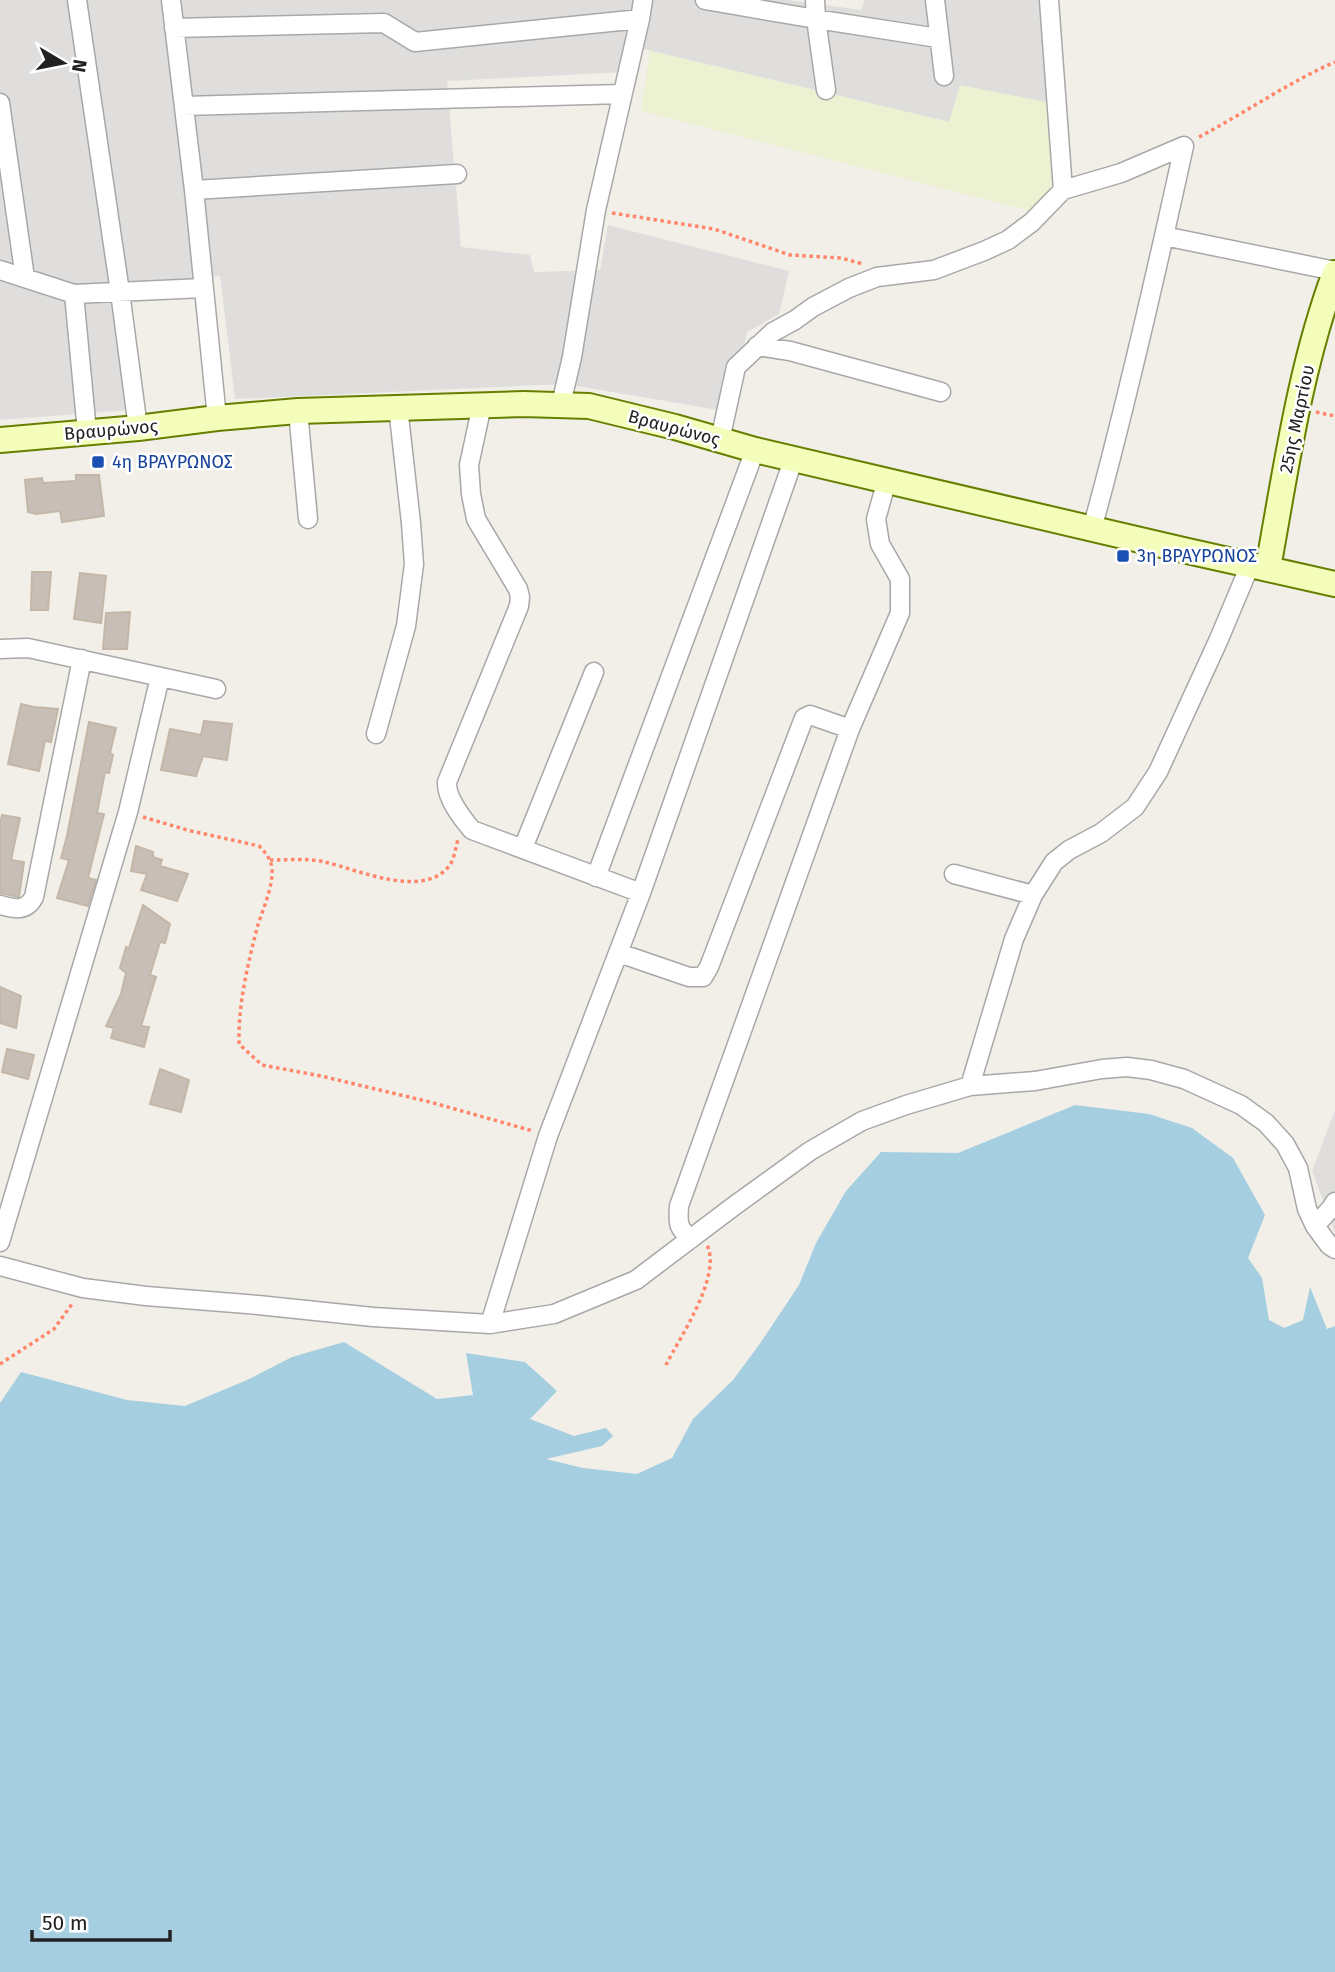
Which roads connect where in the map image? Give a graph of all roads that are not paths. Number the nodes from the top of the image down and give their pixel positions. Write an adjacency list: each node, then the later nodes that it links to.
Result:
1 (76, 0): 25 (street)
2 (171, 0): 10 (street)
3 (643, 0): 8 (street)
4 (705, 0): 9 (street)
5 (815, 0): 9 (street)
6 (935, 0): 11 (street)
7 (1049, 0): 19 (street)
8 (640, 19): 10 (street); 14 (street)
9 (816, 19): 11 (street); 13 (street)
10 (174, 28): 16 (street)
11 (938, 38): 12 (street)
12 (944, 76)
13 (826, 90)
14 (622, 94): 16 (street); 30 (street)
15 (0, 103): 23 (street)
16 (184, 106): 18 (street)
17 (457, 174): 18 (street)
18 (194, 190): 24 (street)
19 (1063, 190): 20 (street); 28 (street)
20 (1164, 236): 22 (street); 43 (street)
21 (0, 270): 23 (street)
22 (1335, 272): 27 (main road, 25ης Μαρτίου)
23 (25, 278): 26 (street)
24 (203, 288): 25 (street); 34 (street)
25 (120, 292): 26 (street); 35 (street)
26 (74, 294): 36 (street)
27 (1329, 313): 44 (main road, 25ης Μαρτίου)
28 (757, 346): 29 (street); 38 (street)
29 (941, 393)
30 (561, 404): 31 (main road, Βραυρώνος); 38 (main road, Βραυρώνος)
31 (482, 405): 32 (main road, Βραυρώνος); 53 (street)
32 (398, 407): 33 (main road, Βραυρώνος); 52 (street)
33 (298, 411): 34 (main road, Βραυρώνος); 42 (street)
34 (218, 418): 35 (main road, Βραυρώνος)
35 (138, 428): 36 (main road, Βραυρώνος)
36 (87, 432): 37 (main road, Βραυρώνος)
37 (0, 440)
38 (720, 440): 39 (main road, Βραυρώνος)
39 (755, 450): 40 (main road, Βραυρώνος); 55 (street)
40 (794, 458): 41 (main road, Βραυρώνος); 56 (street)
41 (887, 480): 43 (main road, Βραυρώνος); 51 (street)
42 (308, 519)
43 (1091, 529): 44 (main road, Βραυρώνος)
44 (1259, 566): 45 (main road, Βραυρώνος); 57 (street)
45 (1335, 584)
46 (0, 649): 47 (street)
47 (82, 659): 49 (street); 58 (street)
48 (594, 672): 53 (street)
49 (160, 677): 50 (street); 62 (street)
50 (216, 689)
51 (850, 729): 59 (street); 64 (street)
52 (376, 734)
53 (523, 848): 55 (street)
54 (954, 874): 57 (street)
55 (596, 877): 56 (street)
56 (641, 893): 59 (street)
57 (1033, 895): 60 (street)
58 (0, 905)
59 (619, 953): 68 (street)
60 (970, 1086): 63 (street); 64 (street)
61 (1335, 1202): 63 (street)
62 (5, 1208): 65 (street)
63 (1315, 1226): 66 (street)
64 (691, 1238): 68 (street)
65 (0, 1242)
66 (1335, 1249)
67 (0, 1266): 68 (street)
68 (490, 1324)

